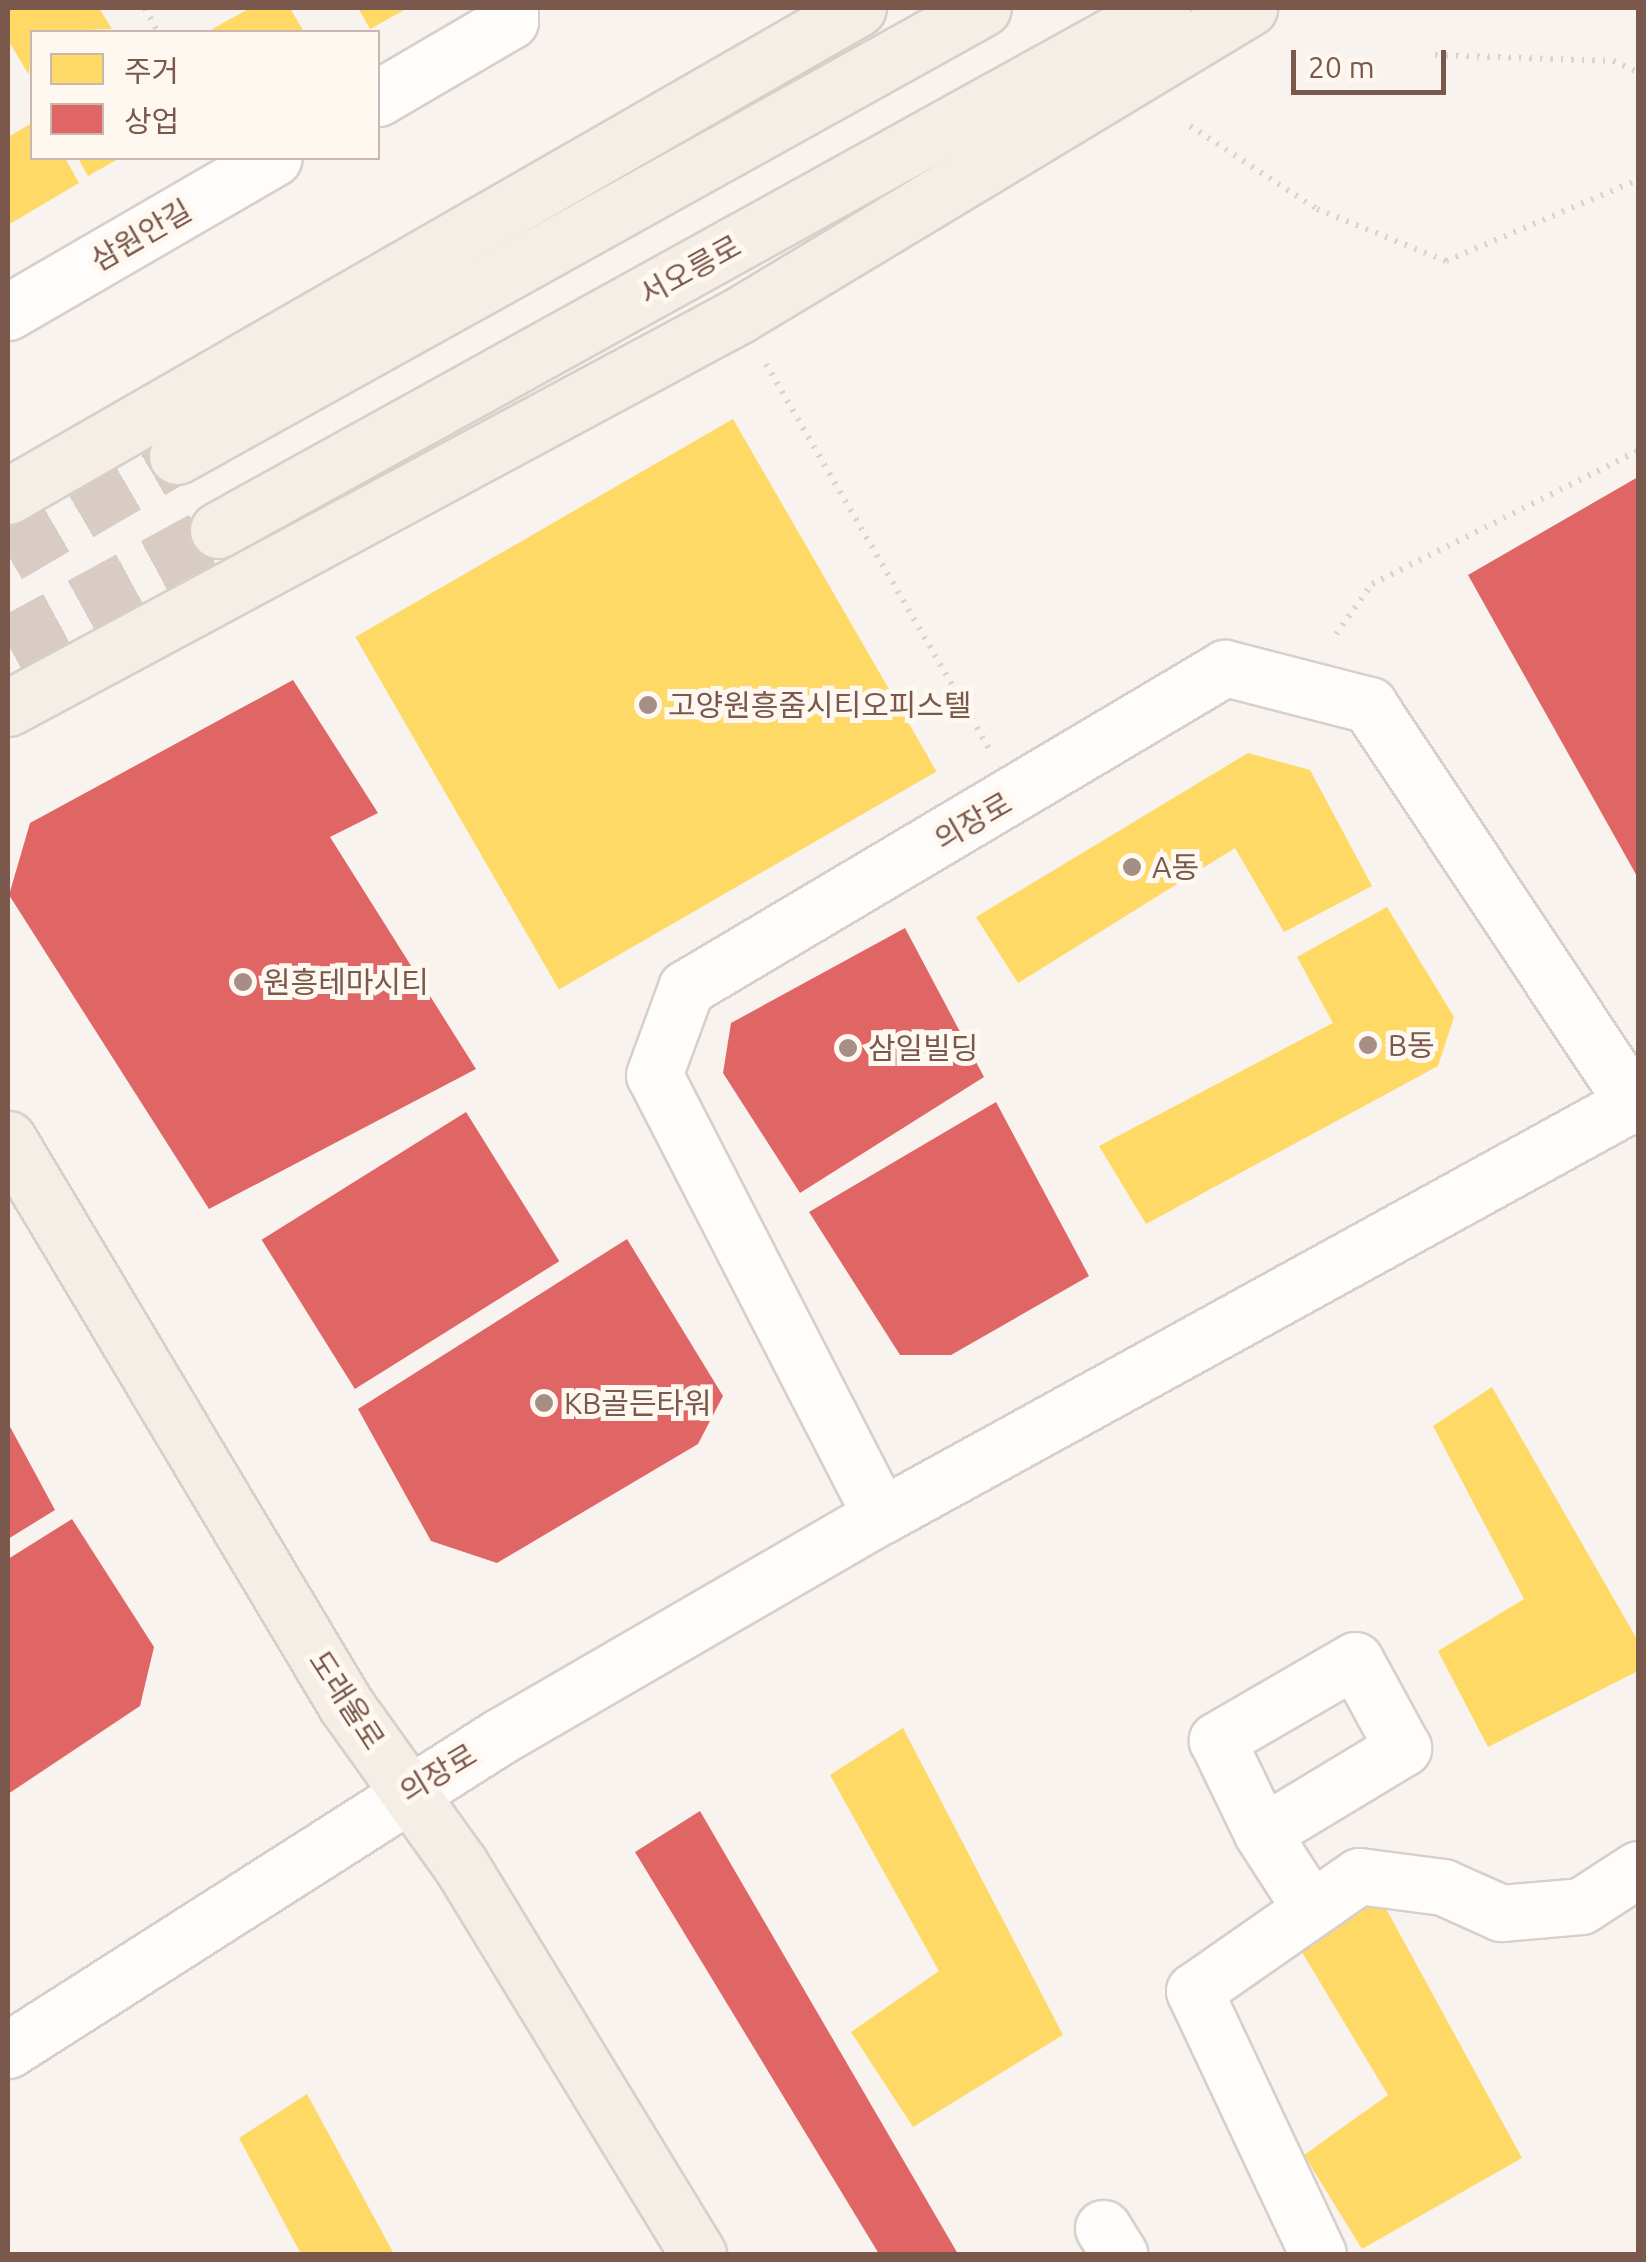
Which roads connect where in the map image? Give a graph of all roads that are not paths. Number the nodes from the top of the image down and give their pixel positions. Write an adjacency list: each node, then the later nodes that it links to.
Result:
1 (510, 8): 6 (street)
2 (858, 8): 10 (main road)
3 (983, 8): 9 (main road)
4 (1162, 8): 11 (main road, 서오릉로)
5 (1249, 8): 12 (main road)
6 (380, 97)
7 (271, 160): 8 (street, 삼원안길)
8 (8, 312)
9 (178, 456)
10 (8, 496)
11 (218, 530)
12 (8, 708)
13 (1636, 1101): 15 (street, 의장로); 15 (street, 의장로)
14 (8, 1139): 16 (main road, 도래울로)
15 (881, 1516): 16 (street, 의장로)
16 (408, 1790): 20 (street, 의장로); 21 (main road, 도래울로)
17 (1262, 1833): 19 (street)
18 (1638, 1870): 19 (street)
19 (1308, 1906): 22 (street)
20 (8, 2050)
21 (698, 2254)
22 (1318, 2254)

